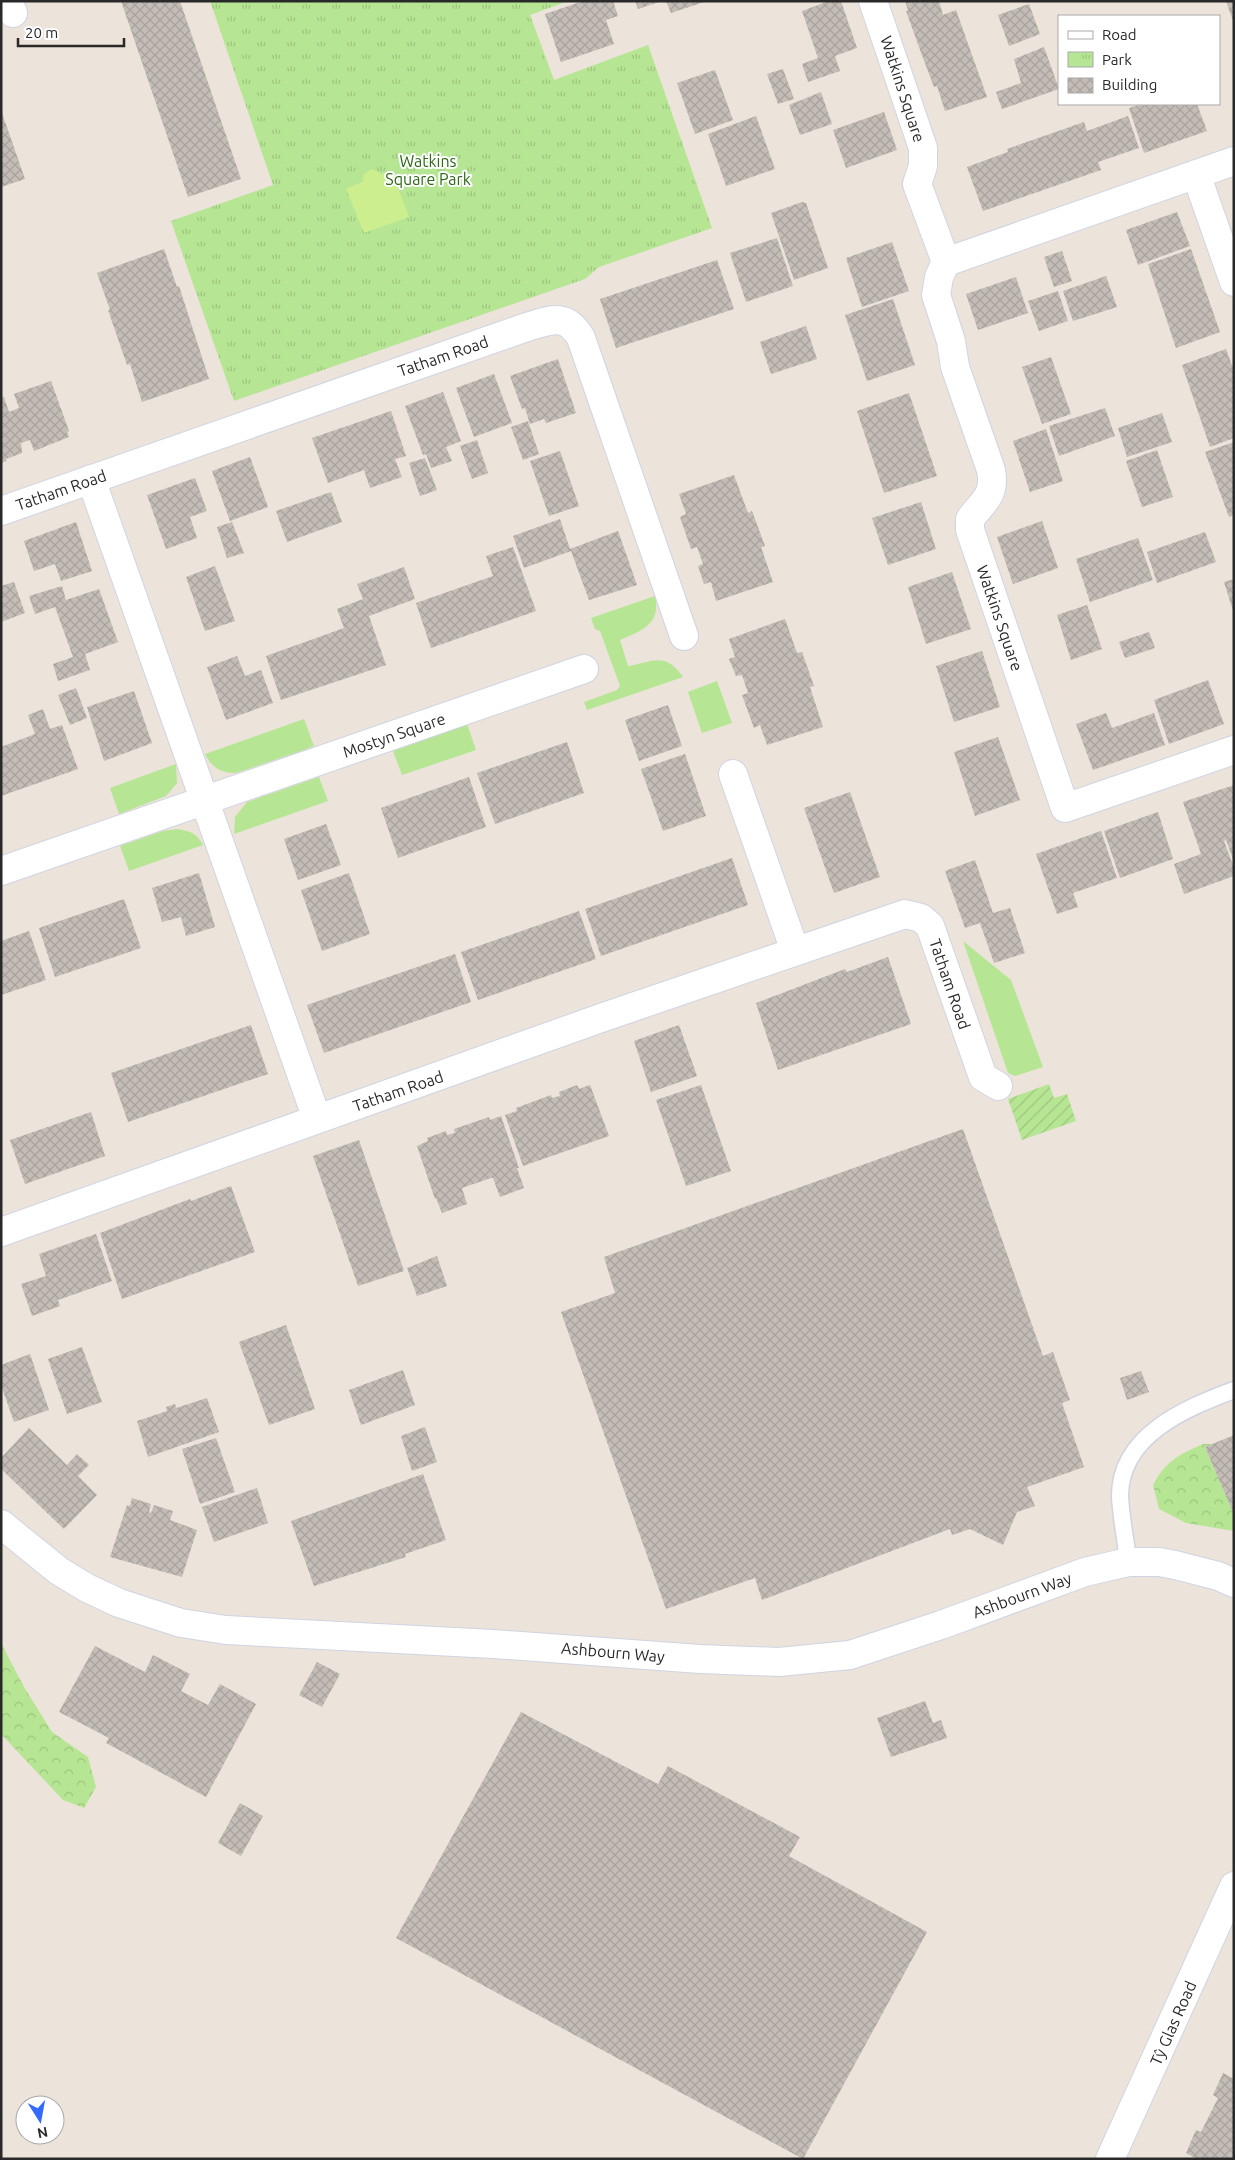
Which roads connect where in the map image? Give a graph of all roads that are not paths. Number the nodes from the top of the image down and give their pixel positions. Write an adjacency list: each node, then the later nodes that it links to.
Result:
1 (873, 1): 4 (street, Watkins Square)
2 (1234, 161): 3 (street)
3 (1196, 174): 4 (street); 5 (street)
4 (946, 262): 10 (street, Watkins Square)
5 (1234, 282)
6 (91, 479): 7 (street, Tatham Road); 8 (street, Tatham Road); 12 (street)
7 (1, 511)
8 (684, 636)
9 (584, 669): 12 (street, Mostyn Square)
10 (1234, 750)
11 (733, 774): 14 (street)
12 (204, 801): 13 (street, Mostyn Square); 16 (street)
13 (1, 871)
14 (795, 951): 15 (street, Tatham Road); 16 (street, Tatham Road)
15 (998, 1086)
16 (317, 1119): 17 (street, Tatham Road)
17 (1, 1232)
18 (1234, 1390): 20 (lane)
19 (1, 1524): 20 (street, Ashbourn Way)
20 (1128, 1562): 21 (street, Ashbourn Way)
21 (1234, 1583)
22 (1234, 1886): 23 (street, Tŷ Glas Road)
23 (1110, 2159)

